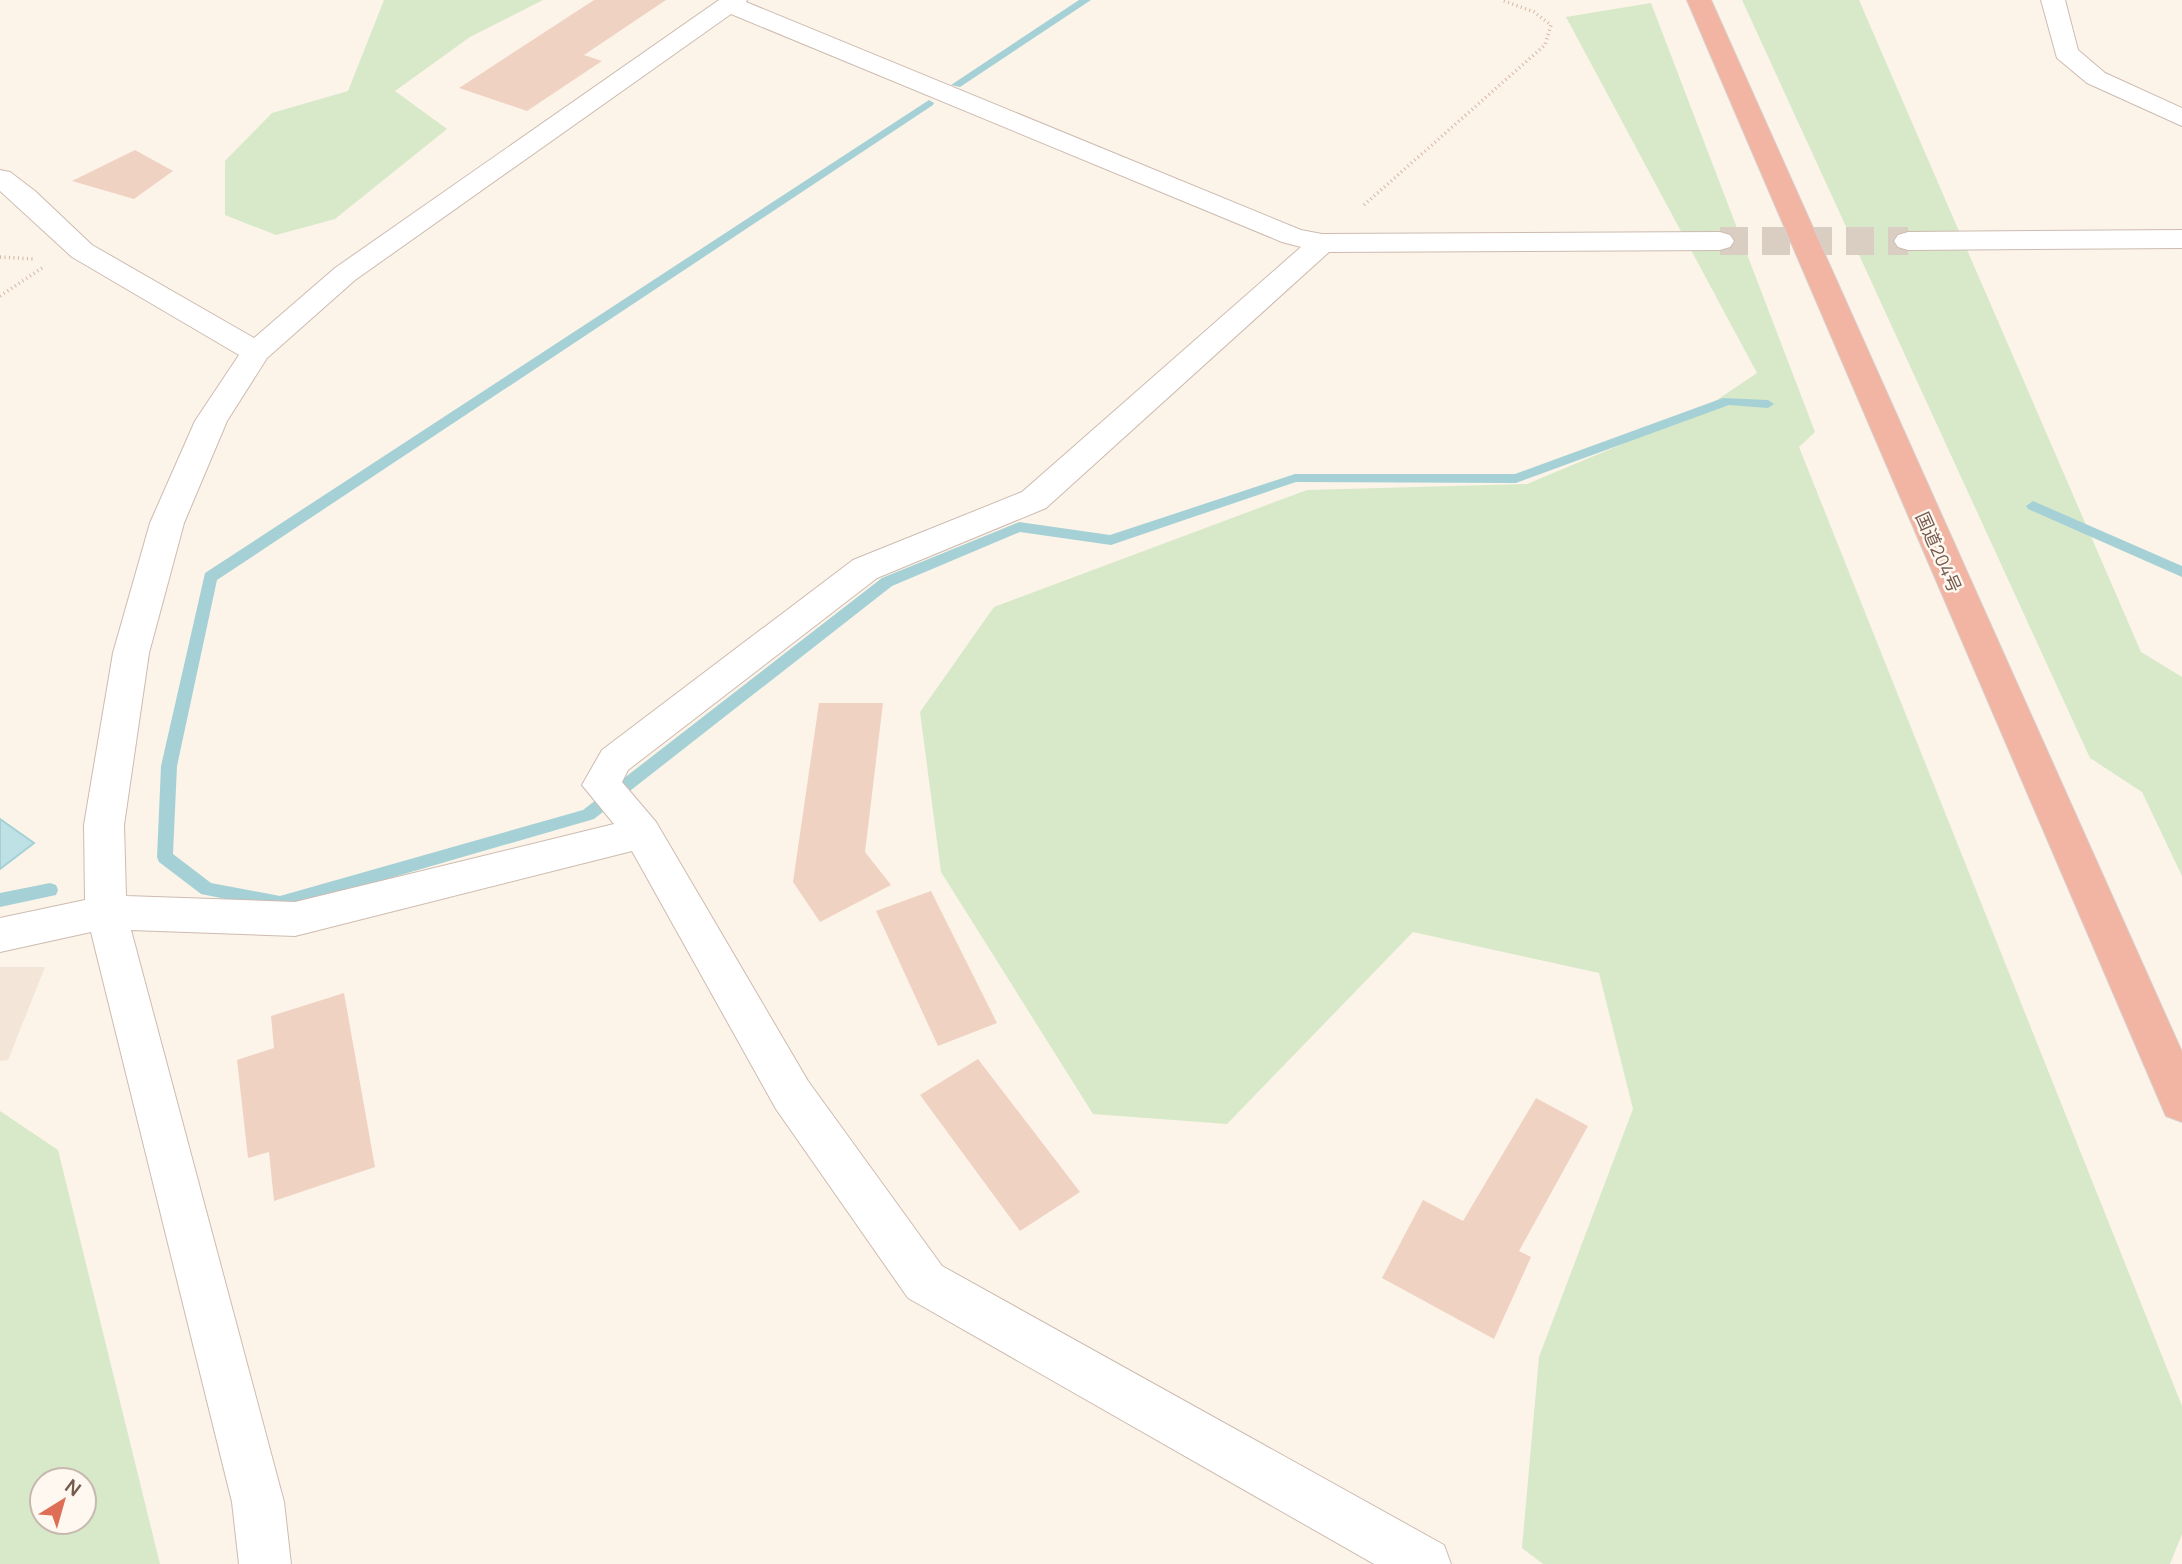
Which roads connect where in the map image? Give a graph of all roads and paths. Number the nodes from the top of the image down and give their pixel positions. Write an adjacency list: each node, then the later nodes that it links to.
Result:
1 (1502, 0): 10 (path)
2 (1699, 0): 17 (highway, 国道204号)
3 (2053, 0): 5 (street)
4 (731, 2): 10 (street); 13 (street)
5 (2182, 118)
6 (0, 178): 13 (street)
7 (2182, 239): 9 (street)
8 (1720, 241): 10 (street)
9 (1908, 241)
10 (1322, 243): 14 (street)
11 (54, 260): 12 (path)
12 (0, 296)
13 (256, 352): 15 (street)
14 (622, 809): 15 (street); 19 (street)
15 (106, 912): 16 (street); 18 (street)
16 (0, 935)
17 (2182, 1102)
18 (265, 1564)
19 (1425, 1564)

